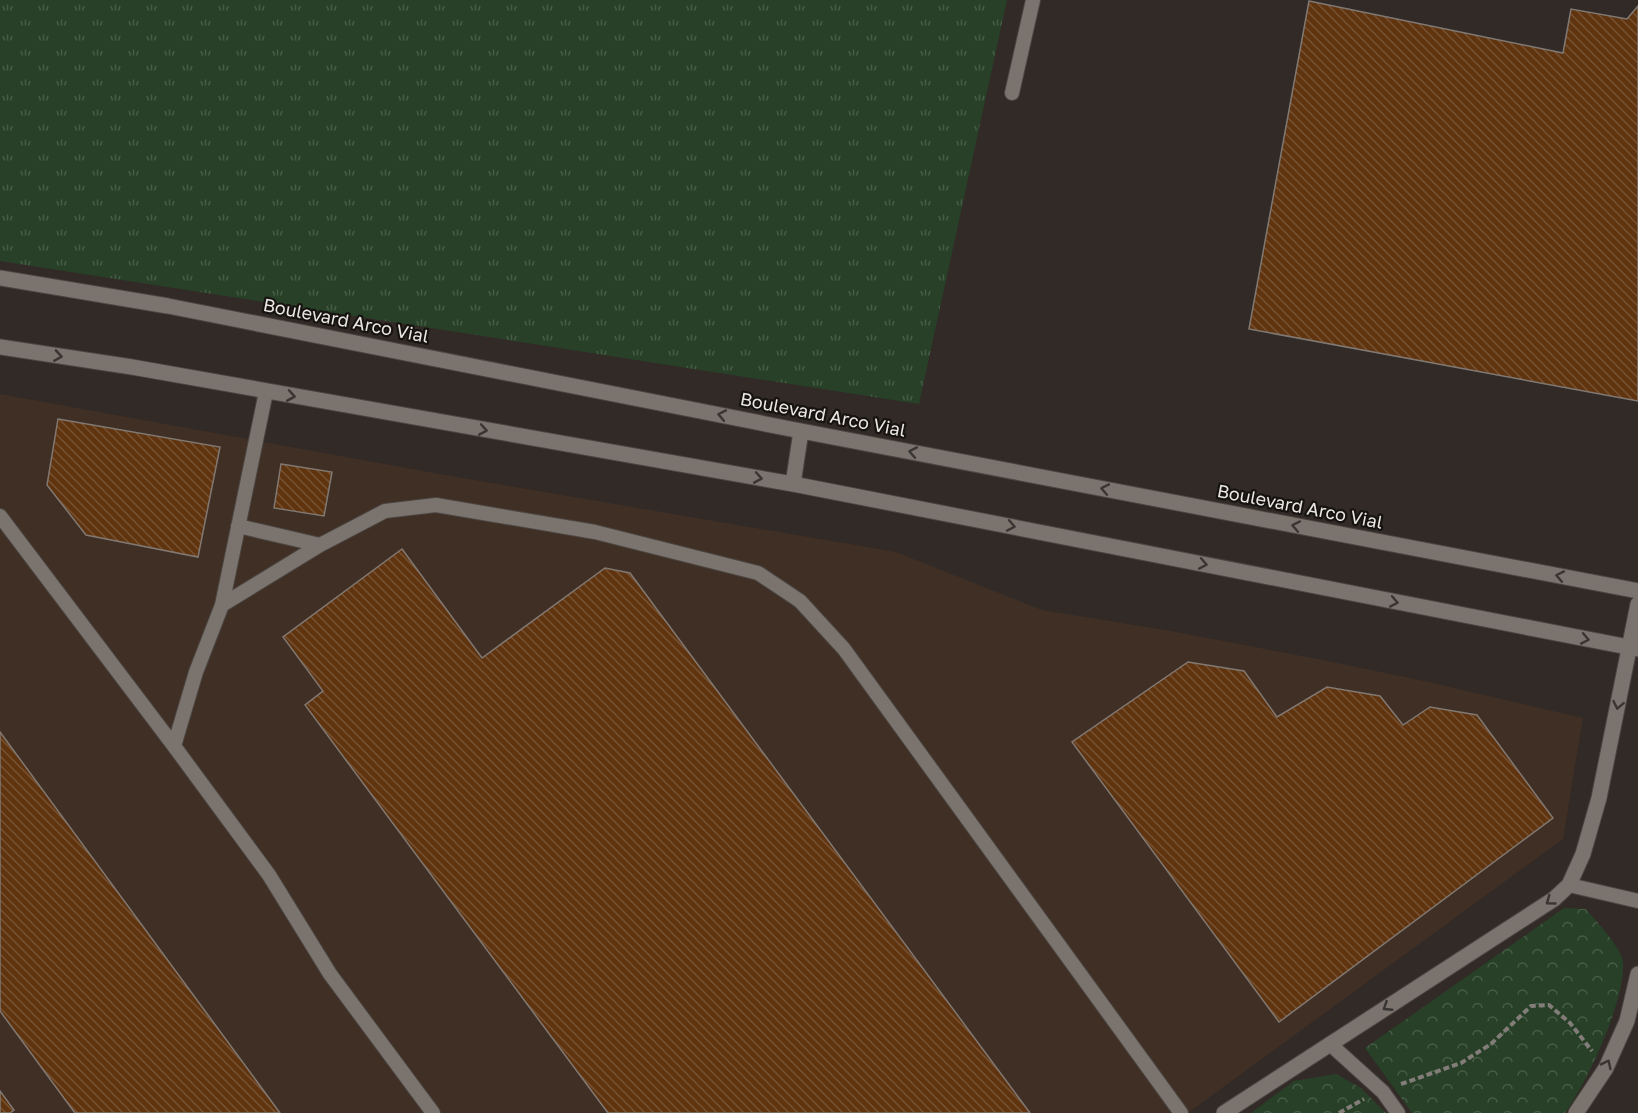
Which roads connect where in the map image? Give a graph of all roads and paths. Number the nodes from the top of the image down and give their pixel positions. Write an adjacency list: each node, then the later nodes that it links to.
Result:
1 (1033, 0): 2 (lane)
2 (1012, 93)
3 (0, 278): 6 (street, Boulevard Arco Vial, one-way to 3)
4 (0, 348): 5 (street, one-way to 5)
5 (266, 392): 7 (street, one-way to 7); 9 (lane)
6 (801, 431): 7 (street); 11 (street, Boulevard Arco Vial, one-way to 6)
7 (793, 484): 14 (street, one-way to 14)
8 (0, 516): 15 (lane)
9 (238, 526): 10 (lane); 13 (lane)
10 (320, 545): 13 (lane); 23 (lane)
11 (1638, 591)
12 (1638, 604): 14 (street)
13 (222, 605): 15 (lane)
14 (1634, 649): 16 (street, one-way to 16)
15 (174, 746): 22 (lane)
16 (1569, 885): 17 (lane); 19 (street, one-way to 19)
17 (1638, 901)
18 (1638, 974): 20 (street, one-way to 18)
19 (1330, 1044): 21 (lane); 24 (street)
20 (1606, 1068): 21 (path); 27 (street)
21 (1383, 1092): 25 (path); 26 (lane)
22 (433, 1113)
23 (1181, 1113)
24 (1224, 1113)
25 (1340, 1113)
26 (1398, 1113)
27 (1576, 1113)

